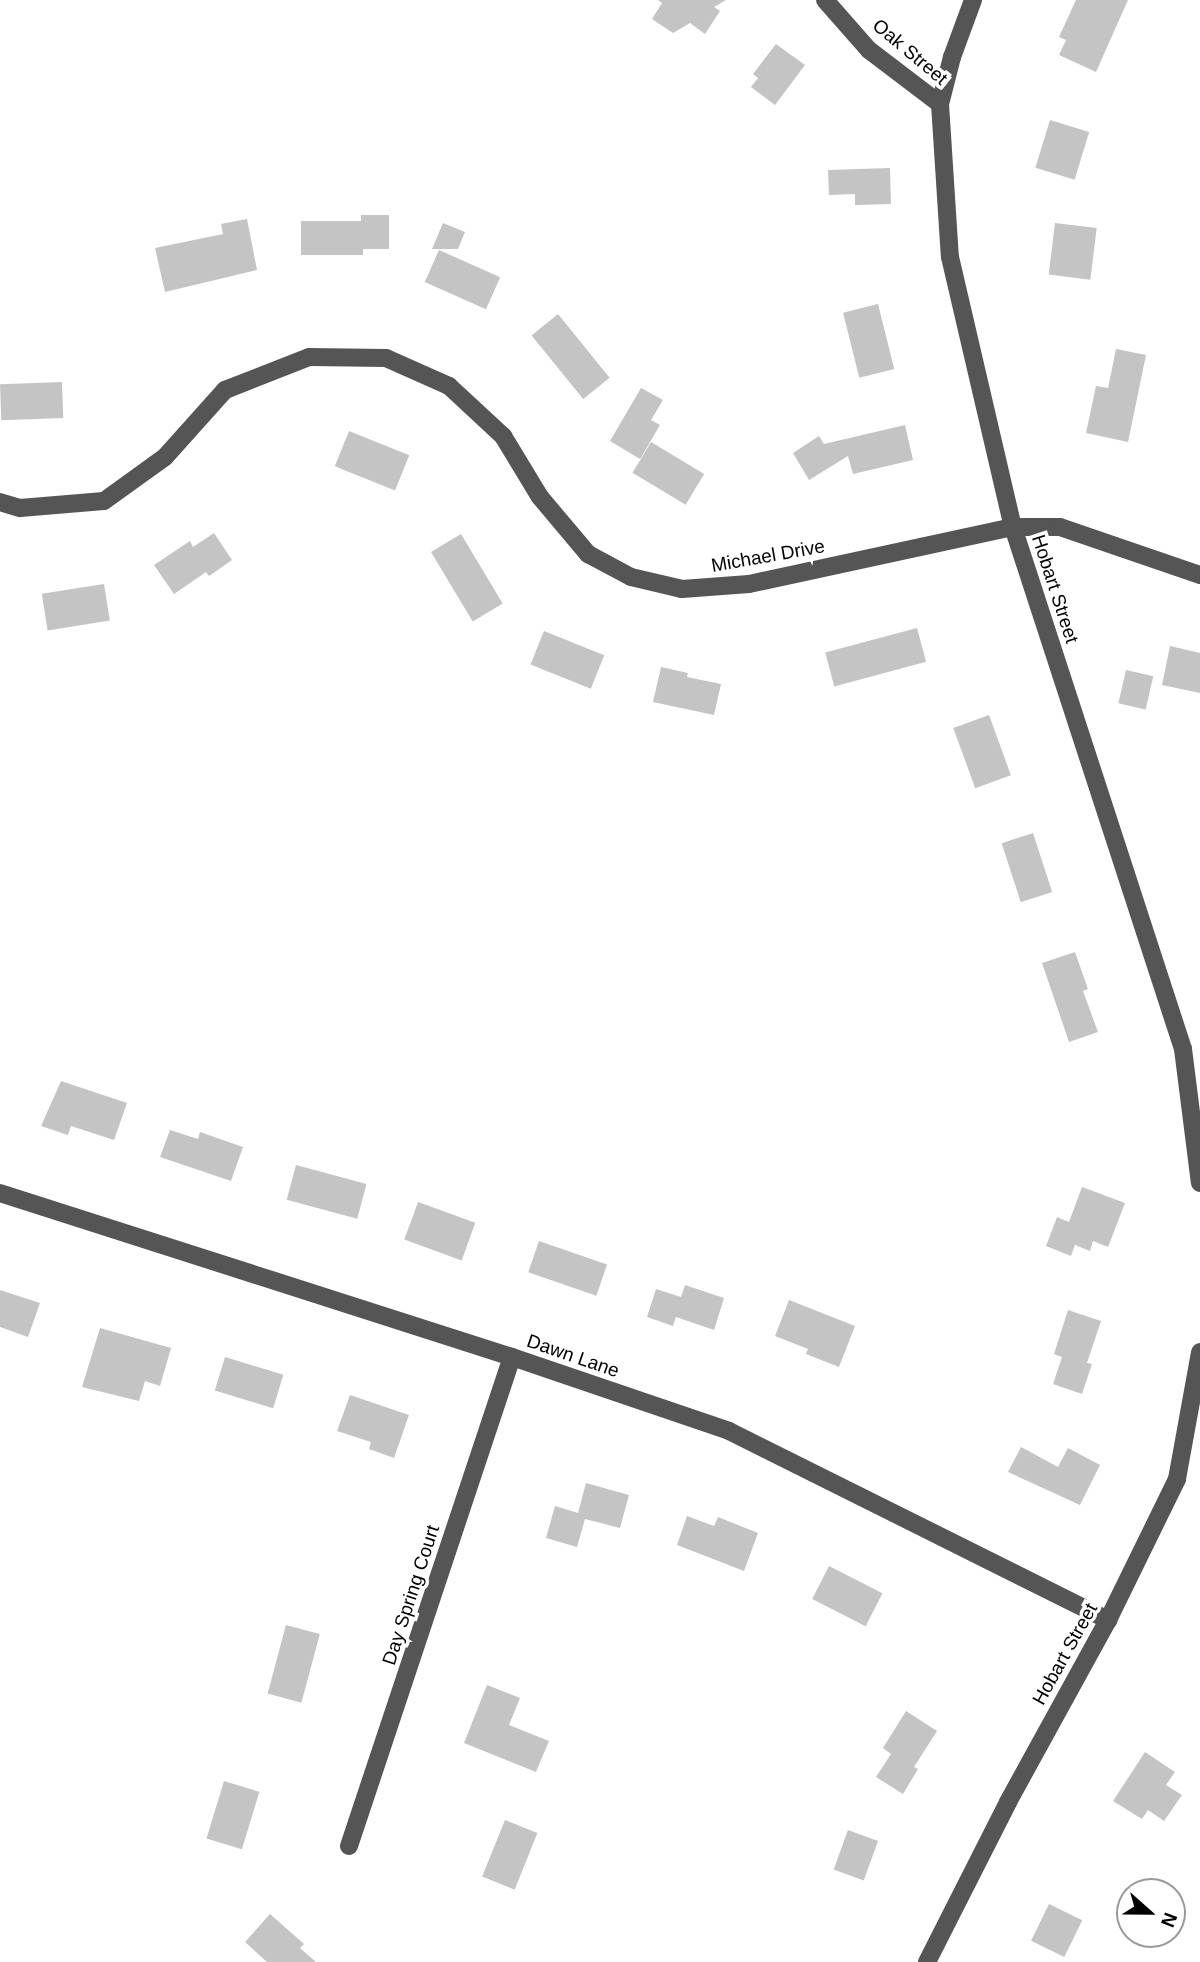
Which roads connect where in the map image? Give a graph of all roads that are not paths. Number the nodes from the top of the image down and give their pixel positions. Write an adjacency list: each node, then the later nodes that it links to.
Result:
1 (825, 0): 3 (street, Oak Street)
2 (973, 0): 3 (street, Hobart Street)
3 (940, 104): 5 (street, Hobart Street)
4 (0, 502): 5 (street, Michael Drive)
5 (1013, 527): 6 (street, Michael Drive); 7 (street, Hobart Street)
6 (1200, 575)
7 (1200, 1183)
8 (0, 1193): 10 (street, Dawn Lane)
9 (1200, 1352): 11 (street, Hobart Street)
10 (512, 1357): 11 (street, Dawn Lane); 12 (street, Day Spring Court)
11 (1108, 1620): 13 (street, Hobart Street)
12 (349, 1846)
13 (927, 1962)

